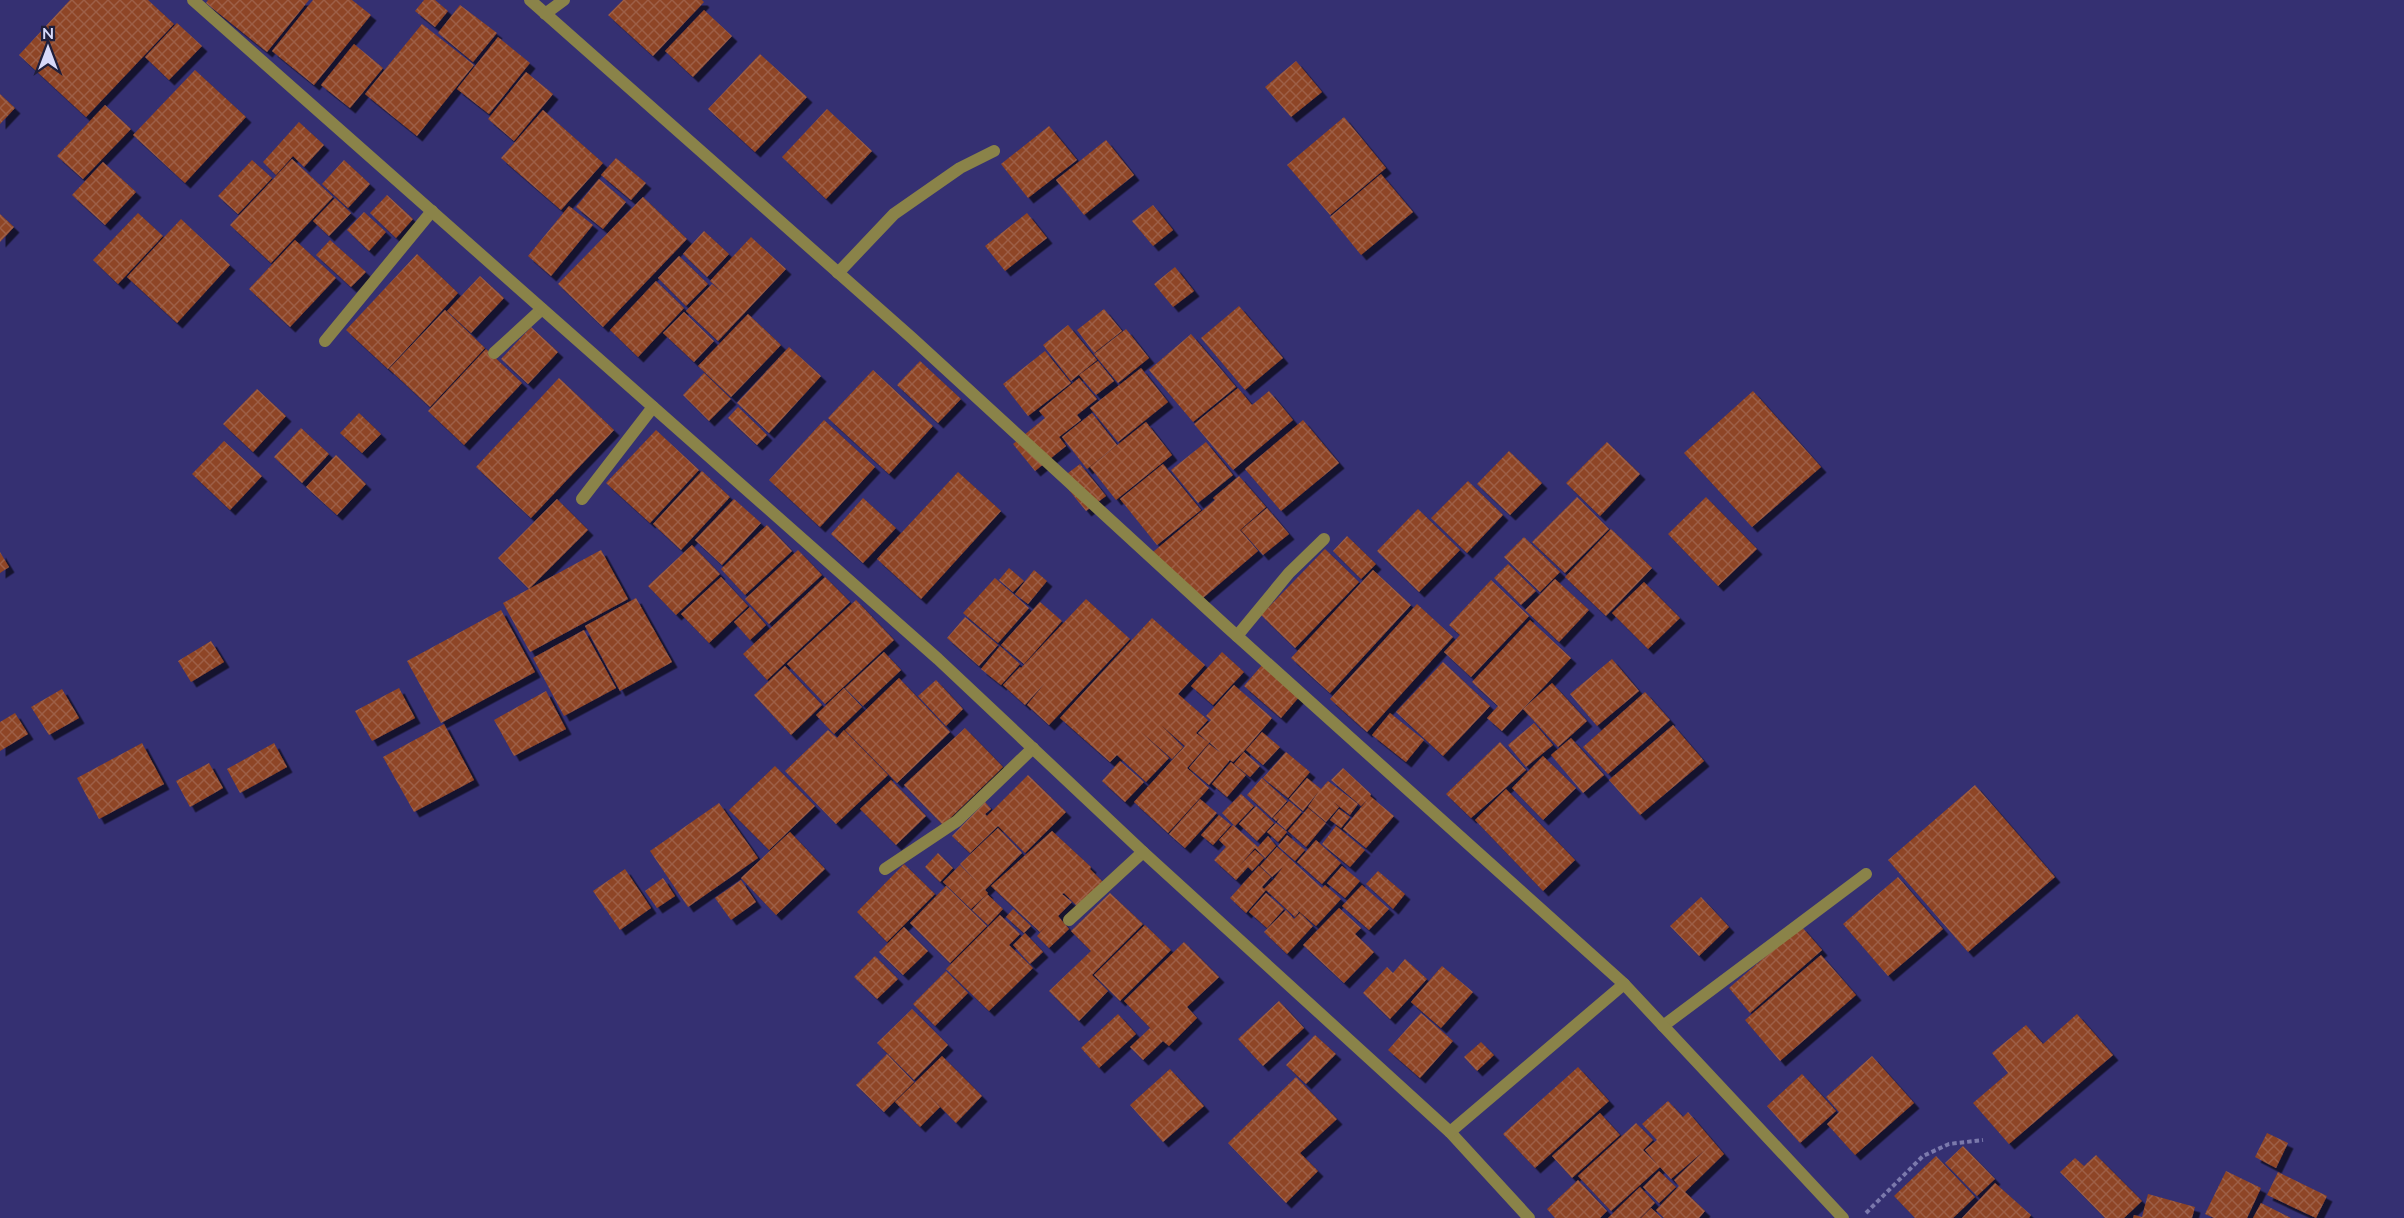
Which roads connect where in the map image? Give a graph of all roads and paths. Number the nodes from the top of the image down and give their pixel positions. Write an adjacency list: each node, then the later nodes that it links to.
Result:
1 (193, 0): 6 (street)
2 (530, 0): 4 (street)
3 (564, 0): 4 (street)
4 (545, 14): 7 (street)
5 (994, 151): 7 (street)
6 (432, 211): 8 (street); 9 (street)
7 (838, 273): 14 (street)
8 (542, 309): 10 (street); 11 (street)
9 (325, 342)
10 (494, 353)
11 (652, 406): 12 (street); 15 (street)
12 (582, 499)
13 (1324, 539): 14 (street)
14 (1237, 636): 20 (street)
15 (1033, 748): 16 (street); 17 (street)
16 (1143, 852): 19 (street); 22 (street)
17 (885, 869)
18 (1866, 874): 21 (street)
19 (1069, 920)
20 (1624, 984): 21 (street); 22 (street)
21 (1663, 1026): 25 (street)
22 (1450, 1132): 24 (street)
23 (1983, 1140): 26 (path)
24 (1529, 1218)
25 (1843, 1218)
26 (1861, 1218)

